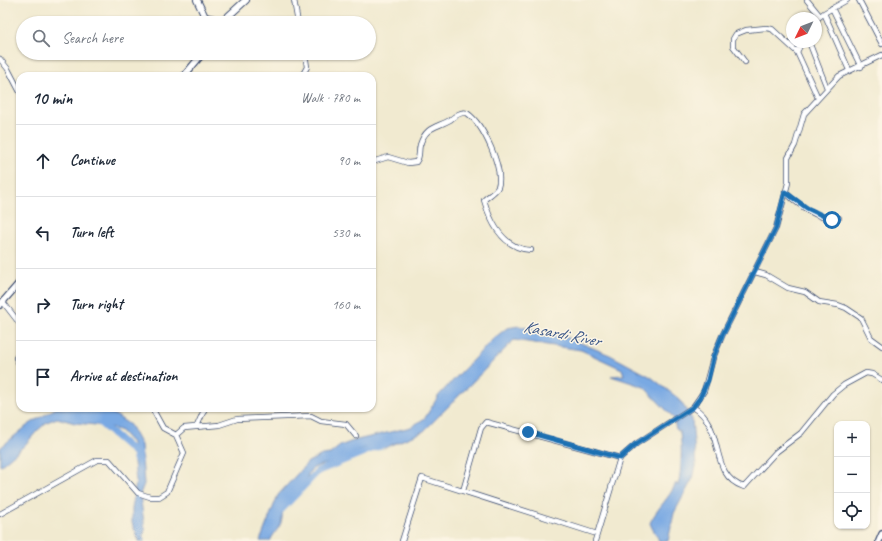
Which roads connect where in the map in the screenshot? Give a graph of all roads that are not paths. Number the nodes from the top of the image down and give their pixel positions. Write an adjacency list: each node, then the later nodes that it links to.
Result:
1 (197, 0): 10 (main road)
2 (246, 0): 11 (main road)
3 (294, 0): 12 (street)
4 (807, 0): 8 (street)
5 (847, 0): 7 (street)
6 (859, 0): 13 (street)
7 (832, 8): 9 (street); 22 (street)
8 (820, 12)
9 (822, 14): 23 (street)
10 (205, 16)
11 (229, 16)
12 (297, 16)
13 (882, 44)
14 (799, 48): 16 (street)
15 (811, 48): 27 (street)
16 (797, 52): 21 (street); 28 (street)
17 (882, 56): 22 (street)
18 (0, 59): 26 (street)
19 (197, 60): 24 (street)
20 (306, 60): 25 (street)
21 (745, 62)
22 (861, 66): 23 (street)
23 (849, 70): 27 (street)
24 (187, 72)
25 (304, 72)
26 (16, 84)
27 (827, 88): 28 (street)
28 (818, 98): 30 (street)
29 (376, 161): 32 (street)
30 (785, 192): 31 (street); 33 (street)
31 (839, 218)
32 (531, 250)
33 (755, 272): 37 (street); 39 (street)
34 (16, 287): 35 (street)
35 (2, 304): 36 (street)
36 (16, 320)
37 (882, 346)
38 (880, 379): 39 (street)
39 (691, 408): 45 (street)
40 (154, 412): 43 (street)
41 (203, 412): 42 (street)
42 (197, 426): 43 (street); 44 (street)
43 (176, 435): 47 (street)
44 (356, 436)
45 (620, 458): 46 (street); 48 (street)
46 (463, 491): 48 (street); 50 (street)
47 (0, 514)
48 (597, 534): 51 (street)
49 (882, 534): 52 (street)
50 (402, 541)
51 (595, 541)
52 (879, 541)

